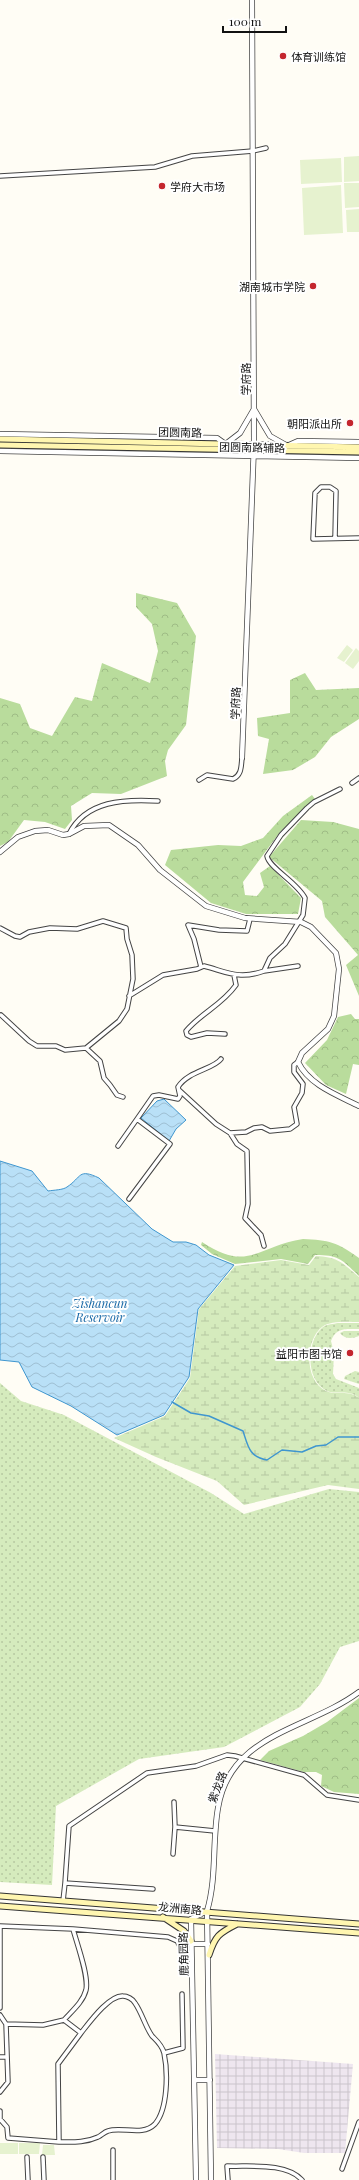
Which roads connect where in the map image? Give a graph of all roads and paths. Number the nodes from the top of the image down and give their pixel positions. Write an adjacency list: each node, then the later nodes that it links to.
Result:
1 (252, 0): 3 (street, 学府路)
2 (266, 148): 3 (street)
3 (253, 151): 4 (street); 5 (street, 学府路)
4 (0, 176)
5 (254, 408): 9 (street); 10 (street, 学府路); 12 (street)
6 (0, 434): 9 (street, 团圆南路辅路)
7 (0, 439): 9 (main road, 团圆南路)
8 (359, 442): 12 (street, 团圆南路辅路)
9 (226, 443): 10 (main road, 团圆南路)
10 (254, 444): 12 (main road, 团圆南路); 14 (street, 学府路)
11 (0, 445): 14 (main road, 团圆南路)
12 (287, 445): 13 (main road, 团圆南路)
13 (359, 447)
14 (253, 450): 16 (main road, 团圆南路); 17 (street, 学府路)
15 (0, 451): 17 (street, 团圆南路辅路)
16 (359, 452)
17 (253, 456): 18 (street, 团圆南路辅路); 21 (street, 学府路)
18 (359, 458)
19 (335, 538): 19 (street); 20 (street)
20 (359, 538)
21 (242, 758): 23 (street)
22 (359, 778): 24 (street)
23 (199, 780)
24 (352, 783)
25 (340, 789): 30 (street)
26 (158, 801): 27 (street)
27 (69, 834): 28 (street); 29 (street)
28 (0, 852)
29 (250, 919): 30 (street); 33 (street)
30 (298, 922): 34 (street); 41 (street)
31 (0, 928): 36 (street)
32 (298, 966): 34 (street)
33 (201, 967): 35 (street); 36 (street)
34 (264, 971): 35 (street)
35 (234, 975): 38 (street)
36 (129, 996): 39 (street)
37 (0, 1016): 39 (street)
38 (225, 1034)
39 (86, 1048): 43 (street)
40 (222, 1059): 42 (street)
41 (298, 1062): 44 (street); 46 (street)
42 (179, 1090): 45 (street); 46 (street)
43 (123, 1097)
44 (359, 1106)
45 (137, 1119): 47 (street); 48 (street)
46 (230, 1133): 49 (street)
47 (118, 1146)
48 (129, 1199)
49 (264, 1246)
50 (359, 1692): 51 (street, 紫龙路)
51 (242, 1758): 52 (street); 55 (street, 紫龙路); 57 (street)
52 (359, 1800)
53 (174, 1802): 54 (street)
54 (175, 1827): 55 (street); 56 (street)
55 (216, 1831): 62 (street, 紫龙路)
56 (173, 1854)
57 (65, 1883): 58 (street); 60 (street)
58 (153, 1889)
59 (0, 1896): 60 (main road, 龙洲南路)
60 (63, 1902): 62 (main road, 龙洲南路)
61 (0, 1906): 63 (main road, 龙洲南路)
62 (207, 1911): 64 (street, 鹿角园路); 65 (street); 67 (main road, 龙洲南路)
63 (162, 1917): 64 (main road, 龙洲南路); 71 (main road)
64 (191, 1919): 65 (main road, 龙洲南路); 71 (street, 鹿角园路)
65 (208, 1921): 66 (main road, 龙洲南路); 72 (street)
66 (237, 1924): 70 (main road, 龙洲南路); 74 (main road)
67 (359, 1924)
68 (0, 1926): 69 (street); 76 (street)
69 (73, 1929): 73 (street); 78 (street)
70 (359, 1933)
71 (191, 1943): 72 (street); 84 (street, 鹿角园路)
72 (208, 1944): 74 (street)
73 (182, 1950)
74 (209, 1955): 85 (street)
75 (182, 1994): 81 (street)
76 (0, 2008)
77 (0, 2015): 79 (street)
78 (64, 2020): 79 (street); 80 (street)
79 (6, 2024): 83 (street)
80 (80, 2033): 81 (street); 89 (street)
81 (164, 2053): 89 (street)
82 (0, 2057): 83 (street)
83 (7, 2057): 86 (street)
84 (194, 2080): 85 (street); 97 (street, 鹿角园路)
85 (210, 2080): 98 (street)
86 (0, 2092)
87 (0, 2111): 89 (street)
88 (359, 2122): 93 (street)
89 (59, 2142)
90 (113, 2150): 96 (street)
91 (28, 2157): 94 (street)
92 (43, 2157): 95 (street)
93 (342, 2169)
94 (28, 2180)
95 (44, 2180)
96 (113, 2180)
97 (196, 2180)
98 (211, 2180)
99 (228, 2180): 100 (street)
100 (302, 2180)

